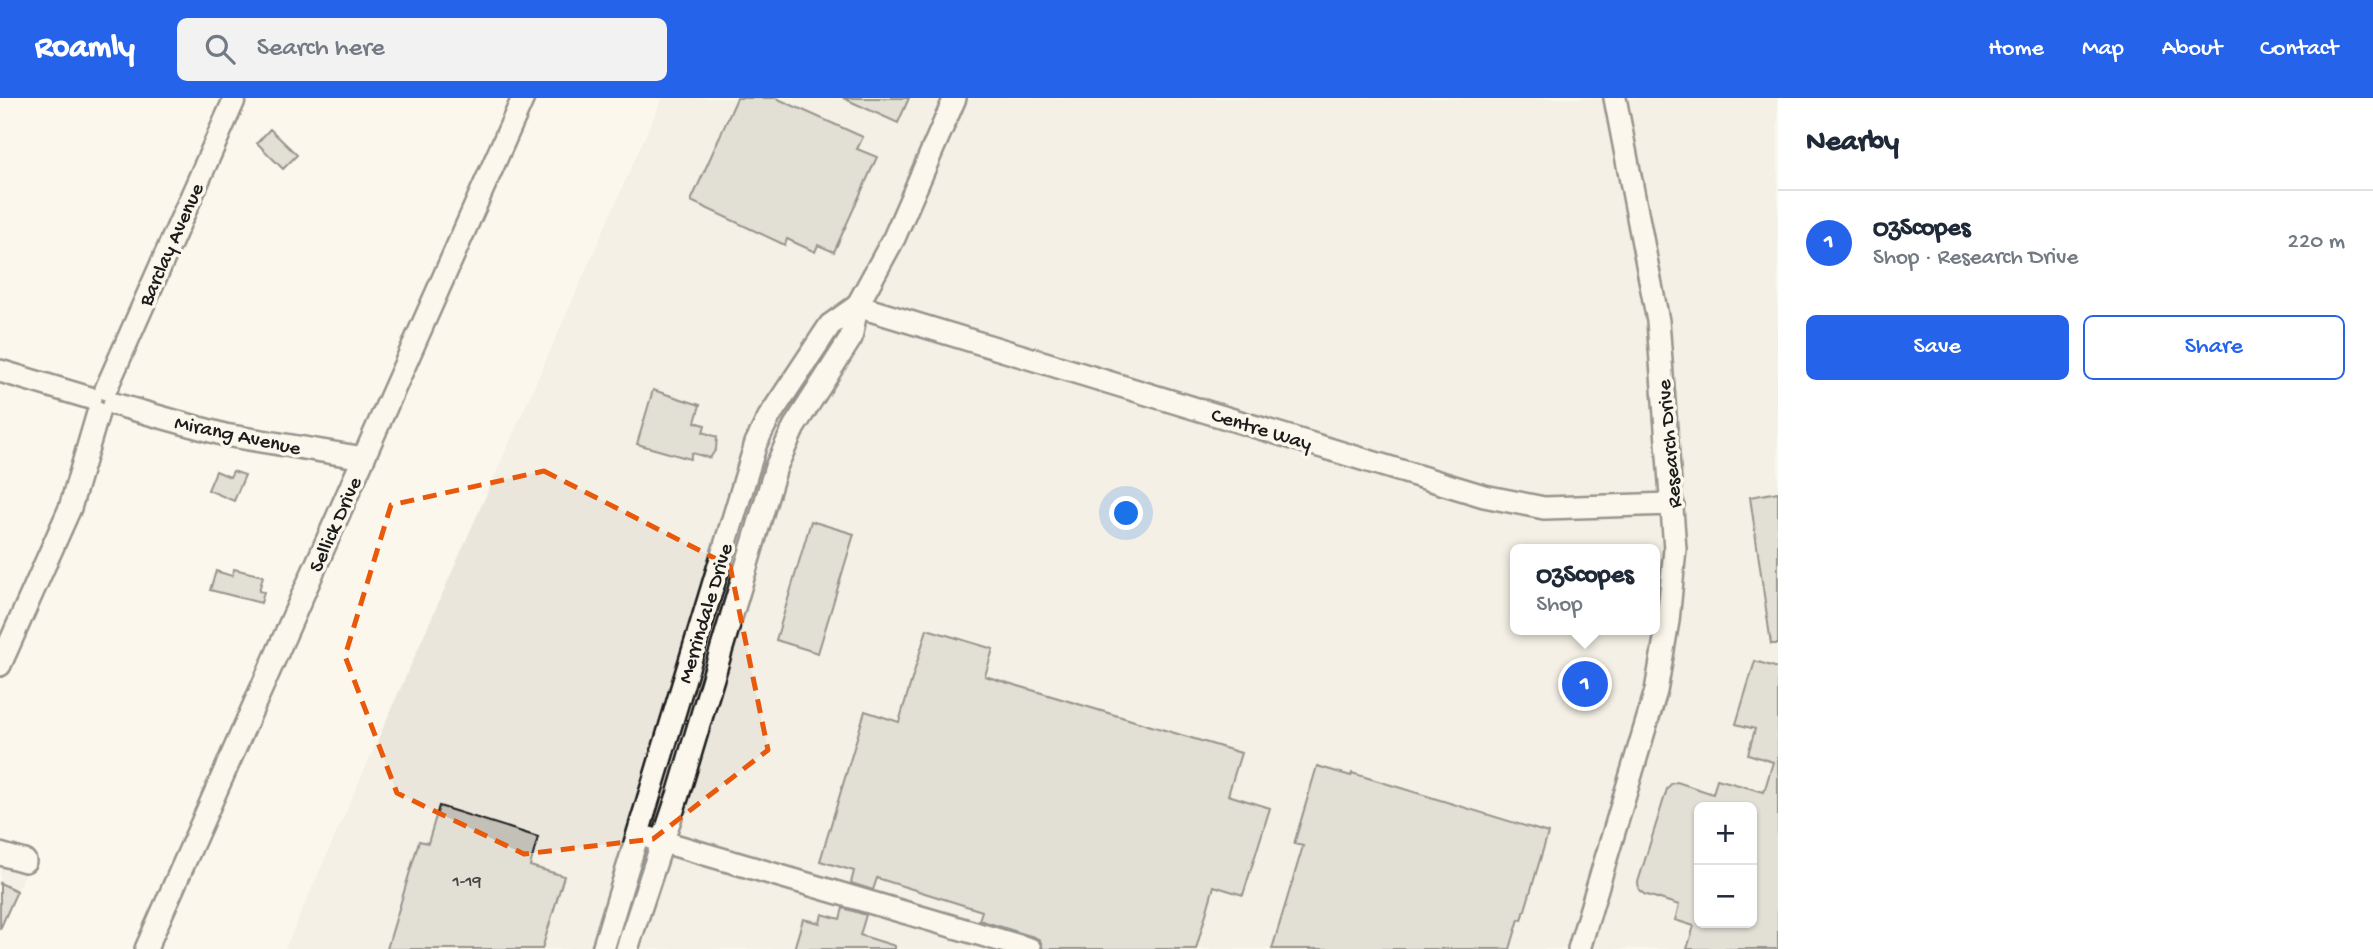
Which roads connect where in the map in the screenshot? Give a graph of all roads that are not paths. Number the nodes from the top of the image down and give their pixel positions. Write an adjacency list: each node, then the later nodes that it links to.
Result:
1 (235, 98): 7 (street, Barclay Avenue)
2 (523, 98): 8 (street, Sellick Drive)
3 (955, 98): 5 (street, Merrindale Drive)
4 (1615, 98): 9 (street, Research Drive)
5 (858, 306): 9 (street, Centre Way); 11 (street, Merrindale Drive); 12 (street, Merrindale Drive)
6 (0, 371): 7 (street, Mirang Avenue)
7 (102, 401): 8 (street, Mirang Avenue); 10 (street, Barclay Avenue)
8 (364, 458): 17 (street, Sellick Drive)
9 (1673, 504): 21 (street, Research Drive)
10 (0, 665)
11 (685, 676): 12 (street); 13 (street, Merrindale Drive)
12 (712, 683): 14 (street, Merrindale Drive)
13 (638, 835): 14 (street); 18 (street, Merrindale Drive)
14 (664, 842): 19 (street, Merrindale Drive); 20 (street)
15 (0, 854): 16 (street)
16 (25, 861)
17 (146, 949)
18 (603, 949)
19 (626, 949)
20 (1030, 949)
21 (1579, 949)

